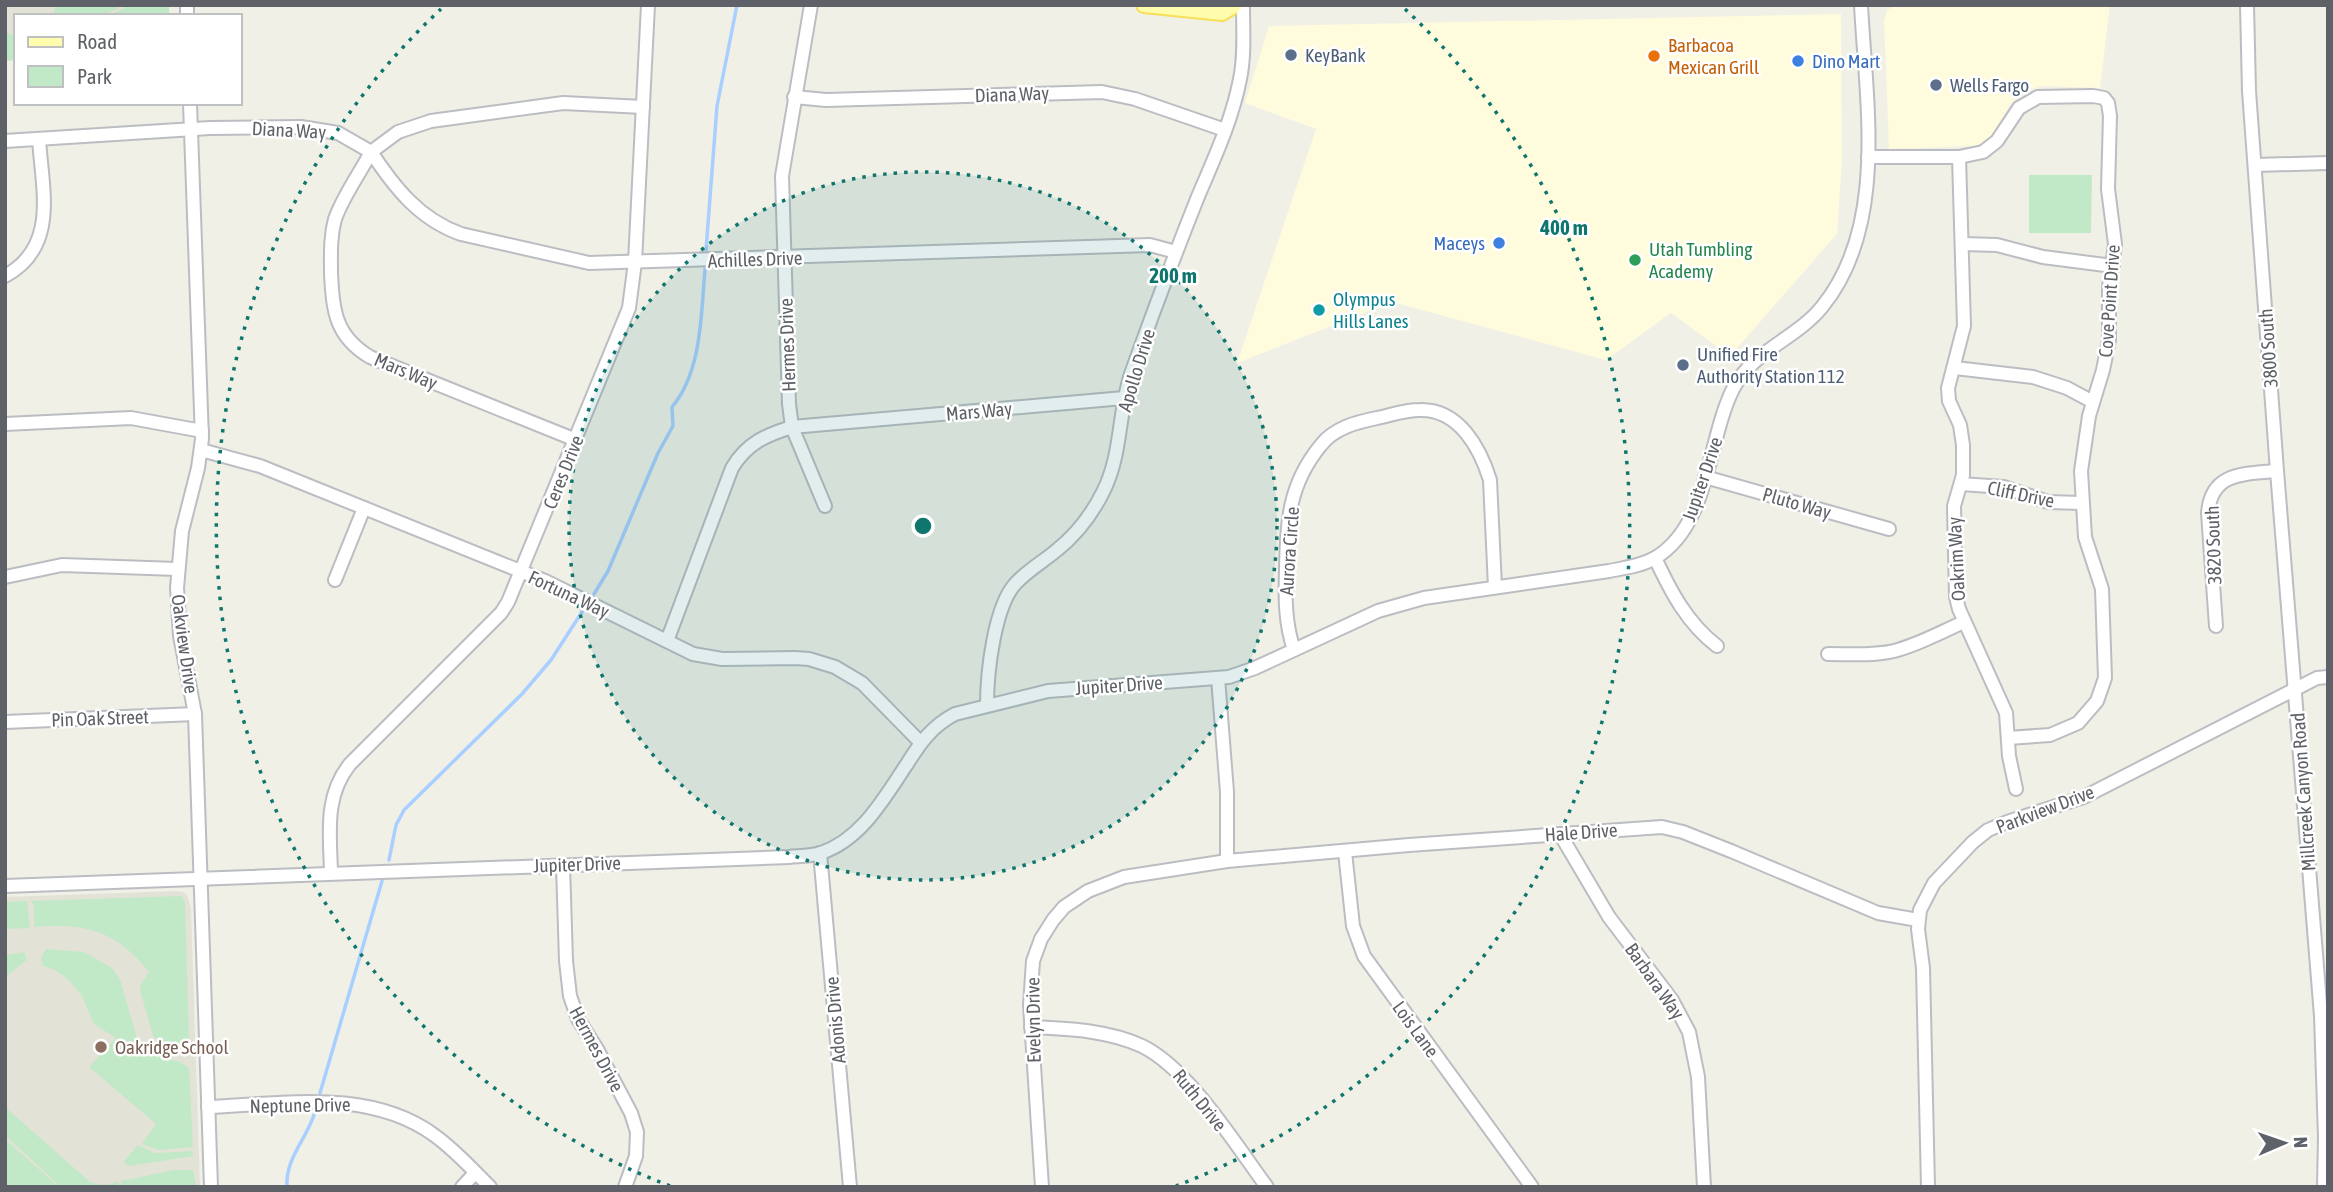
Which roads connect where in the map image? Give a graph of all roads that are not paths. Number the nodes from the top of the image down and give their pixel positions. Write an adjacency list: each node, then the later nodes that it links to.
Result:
1 (648, 5): 10 (street, Ceres Drive)
2 (811, 5): 8 (street, Hermes Drive)
3 (1144, 5): 4 (main road)
4 (1235, 5)
5 (1243, 5): 12 (street, Apollo Drive)
6 (1861, 5): 16 (street, Jupiter Drive)
7 (2247, 5): 19 (street, 3800 South)
8 (794, 97): 12 (street, Diana Way); 22 (street, Hermes Drive)
9 (190, 105): 11 (street, Oakview Drive)
10 (643, 107): 15 (street); 23 (street, Ceres Drive)
11 (191, 130): 13 (street, Diana Way); 15 (street, Diana Way); 31 (street, Oakview Drive)
12 (1225, 130): 21 (street, Apollo Drive)
13 (39, 139): 14 (street, Diana Way); 25 (street)
14 (5, 141)
15 (371, 152): 23 (street, Achilles Drive); 32 (street, Mars Way)
16 (1868, 157): 17 (street, Cove Point Drive); 35 (street, Jupiter Drive)
17 (1959, 157): 20 (street, Oakrim Way); 24 (street, Cove Point Drive)
18 (2328, 163): 19 (street)
19 (2255, 165): 34 (street, 3800 South)
20 (1962, 244): 24 (street); 26 (street, Oakrim Way)
21 (1176, 252): 22 (street, Achilles Drive); 27 (street, Apollo Drive)
22 (783, 258): 23 (street, Achilles Drive); 30 (street, Hermes Drive)
23 (635, 262): 32 (street, Ceres Drive)
24 (2113, 266): 28 (street, Cove Point Drive)
25 (5, 276)
26 (1955, 368): 28 (street); 36 (street, Oakrim Way)
27 (1124, 398): 30 (street, Mars Way); 56 (street, Apollo Drive)
28 (2093, 402): 37 (street, Cove Point Drive)
29 (5, 424): 31 (street)
30 (792, 428): 38 (street, Hermes Drive); 49 (street)
31 (202, 431): 33 (street, Oakview Drive)
32 (576, 440): 43 (street, Ceres Drive)
33 (201, 450): 39 (street, Fortuna Way); 42 (street, Oakview Drive)
34 (2277, 471): 48 (street, 3820 South); 55 (street, 3800 South)
35 (1704, 477): 40 (street, Pluto Way); 41 (street, Jupiter Drive)
36 (1961, 484): 37 (street, Cliff Drive); 47 (street, Oakrim Way)
37 (2082, 503): 59 (street, Cove Point Drive)
38 (824, 506)
39 (364, 508): 43 (street, Fortuna Way); 45 (street)
40 (1889, 529)
41 (1655, 558): 46 (street, Jupiter Drive); 50 (street)
42 (177, 569): 44 (street); 57 (street, Oakview Drive)
43 (522, 572): 49 (street, Fortuna Way); 67 (street, Ceres Drive)
44 (5, 577)
45 (335, 580)
46 (1495, 587): 51 (street, Jupiter Drive); 51 (street, Aurora Circle)
47 (1964, 622): 52 (street); 59 (street, Oakrim Way)
48 (2216, 626)
49 (667, 641): 60 (street, Fortuna Way)
50 (1717, 646)
51 (1294, 650): 54 (street, Jupiter Drive)
52 (1828, 654)
53 (2328, 677): 55 (street, Parkview Drive)
54 (1218, 678): 56 (street, Jupiter Drive); 65 (street)
55 (2296, 690): 70 (street, Parkview Drive); 84 (street, Millcreek Canyon Road)
56 (987, 705): 60 (street, Jupiter Drive)
57 (195, 714): 58 (street, Pin Oak Street); 68 (street, Oakview Drive)
58 (5, 722)
59 (2008, 738): 61 (street, Oakrim Way)
60 (920, 742): 64 (street, Jupiter Drive)
61 (2016, 789)
62 (1560, 834): 63 (street, Hale Drive); 70 (street, Hale Drive); 82 (street, Barbara Way)
63 (1345, 852): 65 (street, Hale Drive); 81 (street, Lois Lane)
64 (820, 853): 66 (street, Jupiter Drive); 78 (street, Adonis Drive)
65 (1227, 861): 71 (street, Evelyn Drive)
66 (563, 864): 67 (street, Jupiter Drive); 77 (street, Hermes Drive)
67 (331, 873): 68 (street, Jupiter Drive)
68 (201, 879): 69 (street, Jupiter Drive); 72 (street, Oakview Drive)
69 (5, 886)
70 (1918, 920): 83 (street, Parkview Drive)
71 (1031, 1027): 79 (street, Evelyn Drive); 80 (street, Ruth Drive)
72 (208, 1107): 73 (street, Neptune Drive); 74 (street, Oakview Drive)
73 (475, 1173): 75 (street); 76 (street, Neptune Drive)
74 (211, 1187)
75 (462, 1187)
76 (490, 1187)
77 (625, 1187)
78 (850, 1187)
79 (1042, 1187)
80 (1267, 1187)
81 (1532, 1187)
82 (1704, 1187)
83 (1928, 1187)
84 (2324, 1187)

